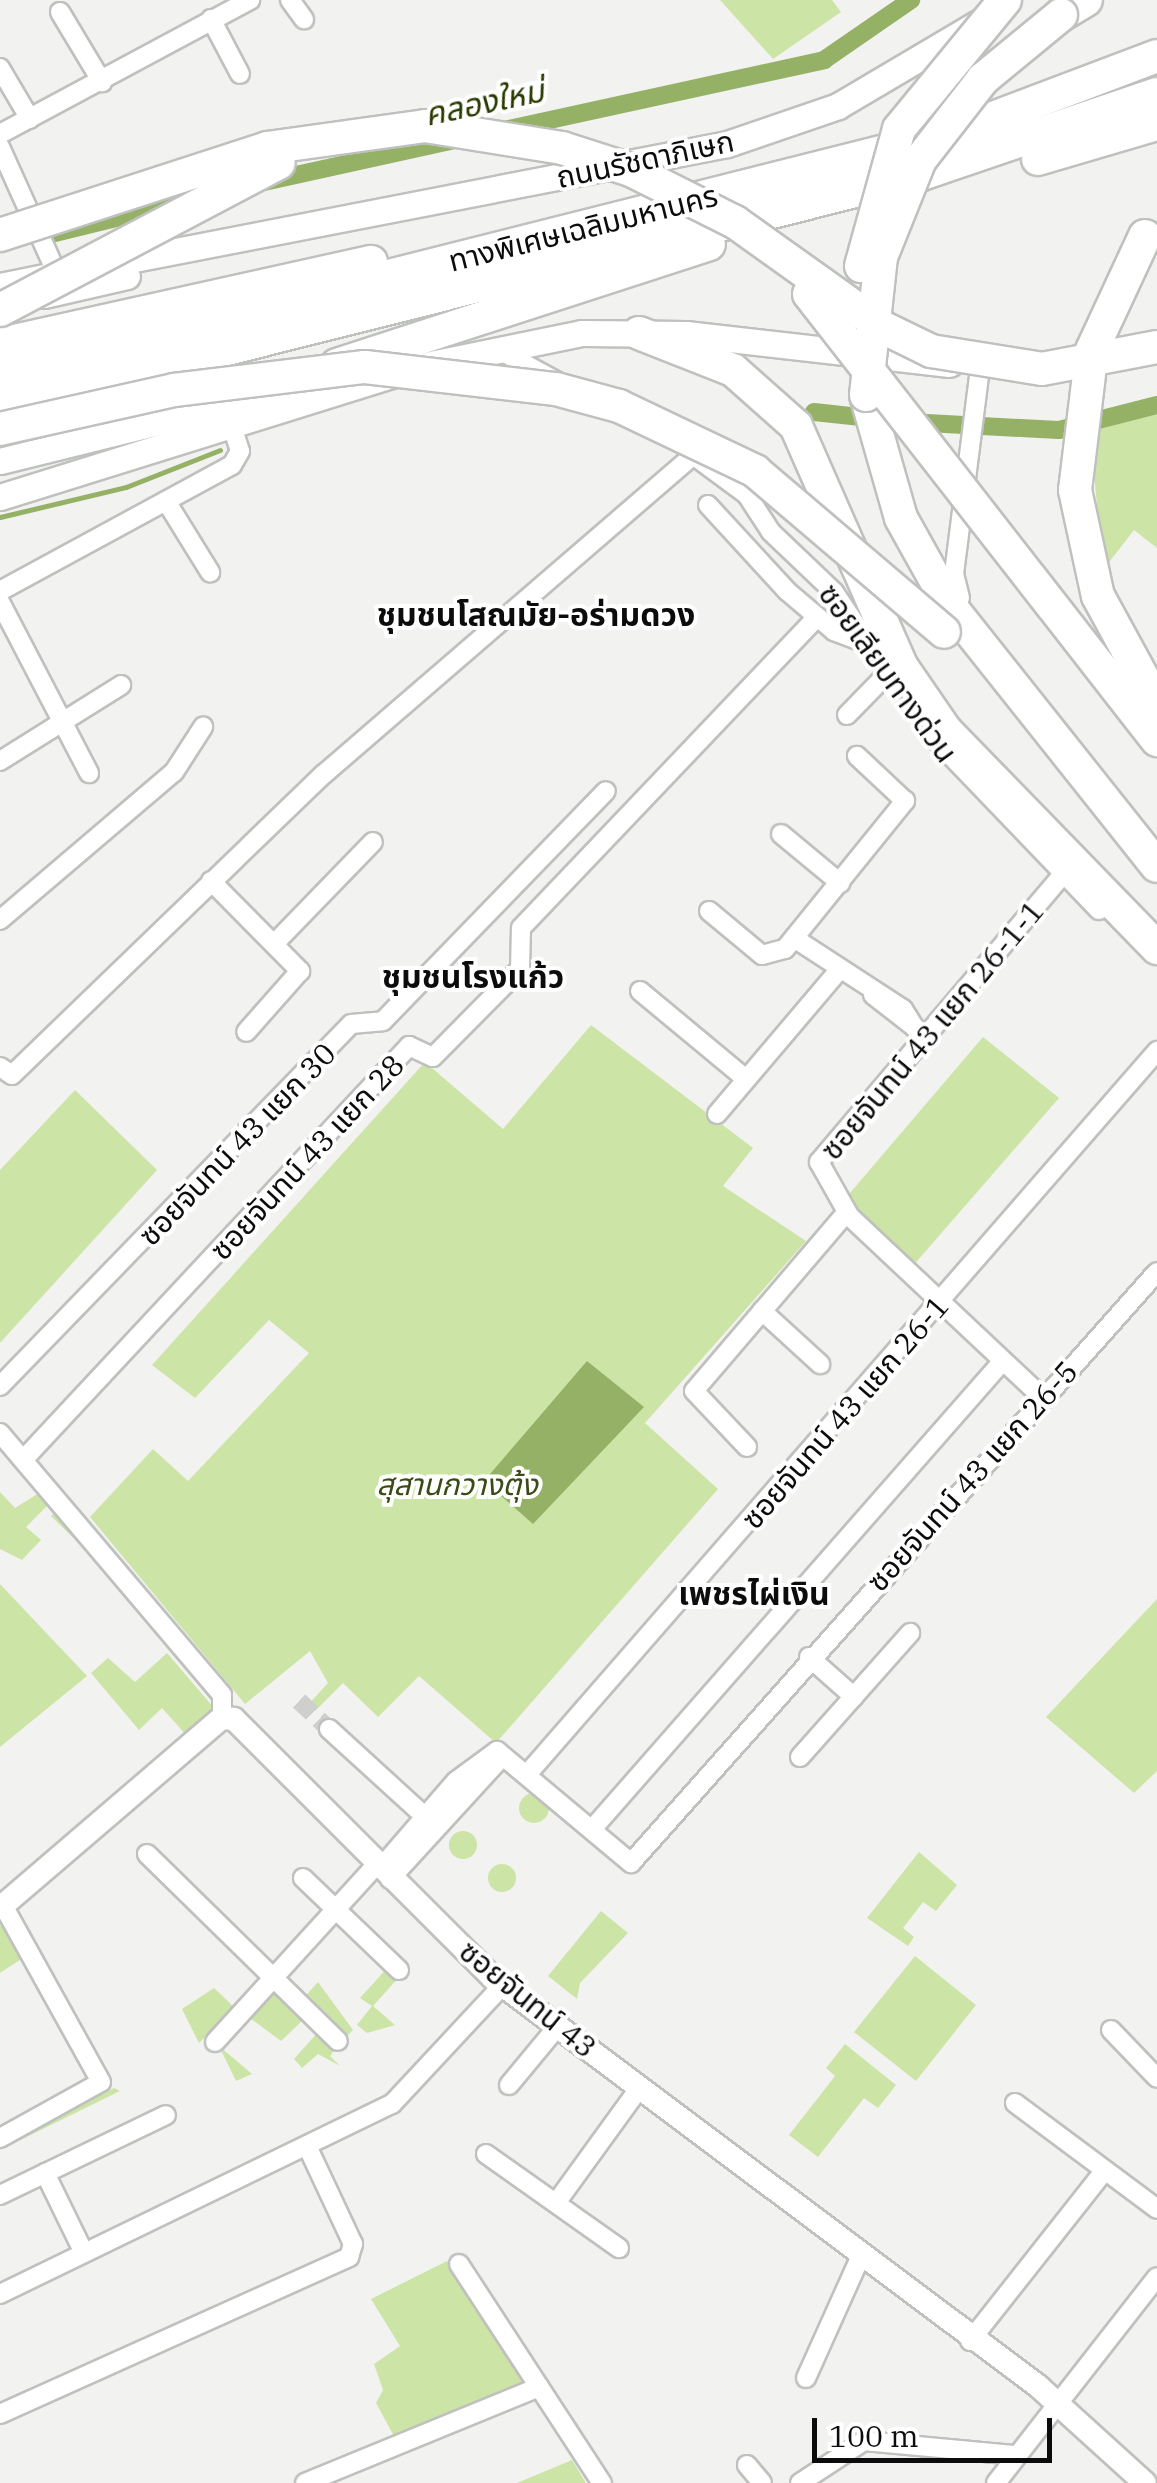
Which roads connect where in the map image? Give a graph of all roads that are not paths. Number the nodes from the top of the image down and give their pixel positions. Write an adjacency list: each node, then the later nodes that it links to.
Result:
1 (250, 0): 7 (street)
2 (290, 0): 9 (street)
3 (981, 0): 17 (highway, bridge)
4 (1005, 0): 17 (highway, bridge)
5 (1018, 0): 26 (main road, ถนนรัชดาภิเษก)
6 (1086, 0): 38 (highway, bridge)
7 (220, 10): 12 (street); 13 (street)
8 (60, 12): 13 (street)
9 (304, 19)
10 (1157, 56): 27 (highway, ทางพิเศษเฉลิมมหานคร)
11 (0, 68): 15 (street)
12 (240, 74)
13 (102, 82): 15 (street)
14 (1157, 94): 21 (highway, ทางพิเศษเฉลิมมหานคร)
15 (30, 119): 18 (street)
16 (1157, 124): 21 (highway)
17 (900, 129): 38 (highway, bridge)
18 (0, 134)
19 (500, 136): 22 (highway, bridge); 25 (highway, bridge); 30 (highway, bridge)
20 (0, 147): 28 (street)
21 (920, 175): 23 (highway, ทางพิเศษเฉลิมมหานคร)
22 (679, 194): 33 (highway, bridge); 58 (highway, bridge)
23 (824, 198): 37 (highway); 39 (highway, ทางพิเศษเฉลิมมหานคร)
24 (1153, 228): 54 (highway, bridge)
25 (0, 235)
26 (244, 238): 28 (main road, ถนนรัชดาภิเษก); 30 (main road, ถนนรัชดาภิเษก)
27 (455, 260): 32 (highway); 39 (highway, ทางพิเศษเฉลิมมหานคร)
28 (57, 274): 29 (main road, ถนนรัชดาภิเษก)
29 (0, 286)
30 (0, 307)
31 (639, 333): 34 (main road); 36 (main road); 75 (highway)
32 (0, 344)
33 (1157, 348): 36 (main road)
34 (498, 349): 35 (main road); 42 (street, ซอยเลียบทางด่วน)
35 (420, 366): 37 (main road); 40 (main road)
36 (980, 367): 62 (street)
37 (293, 389): 43 (main road)
38 (866, 395): 64 (highway)
39 (2, 403): 64 (highway, bridge)
40 (232, 426): 41 (main road); 45 (street)
41 (174, 443): 43 (main road); 44 (main road)
42 (694, 456): 51 (street, ซอยเลียบทางด่วน); 69 (street)
43 (6, 471)
44 (0, 497)
45 (166, 501): 47 (street); 48 (street)
46 (708, 505): 50 (street)
47 (210, 572)
48 (0, 592)
49 (0, 602): 56 (street)
50 (818, 617): 51 (street); 95 (street, ซอยจันทน์ 43 แยก 28)
51 (868, 644): 52 (street, ซอยเลียบทางด่วน)
52 (888, 673): 55 (street); 68 (street, ซอยเลียบทางด่วน)
53 (121, 685): 56 (street)
54 (1157, 704)
55 (848, 715)
56 (62, 722): 60 (street); 61 (street)
57 (203, 727): 72 (street)
58 (1157, 740)
59 (857, 756): 70 (street)
60 (0, 762)
61 (90, 773)
62 (1103, 774)
63 (606, 790): 91 (street, ซอยจันทน์ 43 แยก 30)
64 (1124, 825): 67 (highway)
65 (782, 834): 70 (street)
66 (374, 842): 74 (street)
67 (1157, 866)
68 (1062, 875): 76 (street, ซอยเลียบทางด่วน); 79 (street, ซอยจันทน์ 43 แยก 26-1-1)
69 (211, 880): 74 (street); 82 (street)
70 (840, 883): 73 (street)
71 (709, 910): 73 (street)
72 (0, 920)
73 (794, 938): 77 (street)
74 (274, 944): 80 (street)
75 (1157, 948)
76 (1157, 966)
77 (838, 970): 79 (street); 83 (street)
78 (640, 991): 83 (street)
79 (919, 1030): 85 (street, ซอยจันทน์ 43 แยก 26-1-1)
80 (246, 1032)
81 (1157, 1051): 87 (street, ซอยจันทน์ 43 แยก 26-1)
82 (0, 1067)
83 (746, 1079): 84 (street)
84 (717, 1114)
85 (847, 1212): 87 (street, ซอยจันทน์ 43 แยก 26-1-1); 88 (street)
86 (1157, 1272): 92 (street, ซอยจันทน์ 43 แยก 26-5)
87 (938, 1304): 89 (street, ซอยจันทน์ 43 แยก 26-1-1); 102 (street, ซอยจันทน์ 43 แยก 26-1)
88 (762, 1311): 90 (street); 94 (street)
89 (1002, 1362): 92 (street, ซอยจันทน์ 43 แยก 26-1-1); 104 (street)
90 (820, 1364)
91 (0, 1386)
92 (1043, 1398): 97 (street, ซอยจันทน์ 43 แยก 26-5)
93 (2, 1439): 95 (street)
94 (747, 1446)
95 (23, 1460): 99 (street)
96 (910, 1634): 98 (street)
97 (808, 1657): 98 (street); 104 (street, ซอยจันทน์ 43 แยก 26-5)
98 (854, 1696): 101 (street)
99 (222, 1718): 106 (street, ซอยจันทน์ 43); 108 (street)
100 (329, 1730): 103 (street)
101 (800, 1757)
102 (525, 1767): 103 (street); 104 (street)
103 (430, 1821): 106 (street)
104 (594, 1827)
105 (147, 1854): 111 (street)
106 (382, 1871): 109 (street); 112 (street, ซอยจันทน์ 43)
107 (303, 1878): 109 (street)
108 (2, 1906): 122 (street)
109 (335, 1908): 110 (street); 111 (street)
110 (399, 1970)
111 (271, 1978): 115 (street); 116 (street)
112 (503, 1985): 113 (street, ซอยจันทน์ 43); 123 (street)
113 (558, 2026): 118 (street); 119 (street, ซอยจันทน์ 43)
114 (1111, 2030): 117 (street)
115 (338, 2040)
116 (215, 2042)
117 (1157, 2078)
118 (509, 2085)
119 (640, 2087): 128 (street); 132 (street, ซอยจันทน์ 43)
120 (1015, 2103): 129 (street)
121 (166, 2114): 125 (street)
122 (0, 2138)
123 (308, 2146): 131 (street); 140 (street)
124 (486, 2154): 128 (street)
125 (45, 2173): 127 (street); 131 (street)
126 (1101, 2175): 136 (street)
127 (0, 2194)
128 (556, 2203): 130 (street)
129 (1157, 2209)
130 (619, 2248)
131 (84, 2253): 135 (street)
132 (860, 2258): 136 (street, ซอยจันทน์ 43); 137 (street)
133 (459, 2264): 138 (street)
134 (1157, 2276): 139 (street)
135 (0, 2294)
136 (970, 2341): 139 (street, ซอยจันทน์ 43)
137 (806, 2378)
138 (539, 2388): 143 (street); 144 (street)
139 (1058, 2402): 141 (street); 148 (street, ซอยจันทน์ 43)
140 (0, 2414)
141 (1016, 2455): 146 (street); 147 (street)
142 (747, 2465): 145 (street)
143 (305, 2483)
144 (602, 2483)
145 (762, 2483)
146 (800, 2483)
147 (996, 2483)
148 (1145, 2483)

